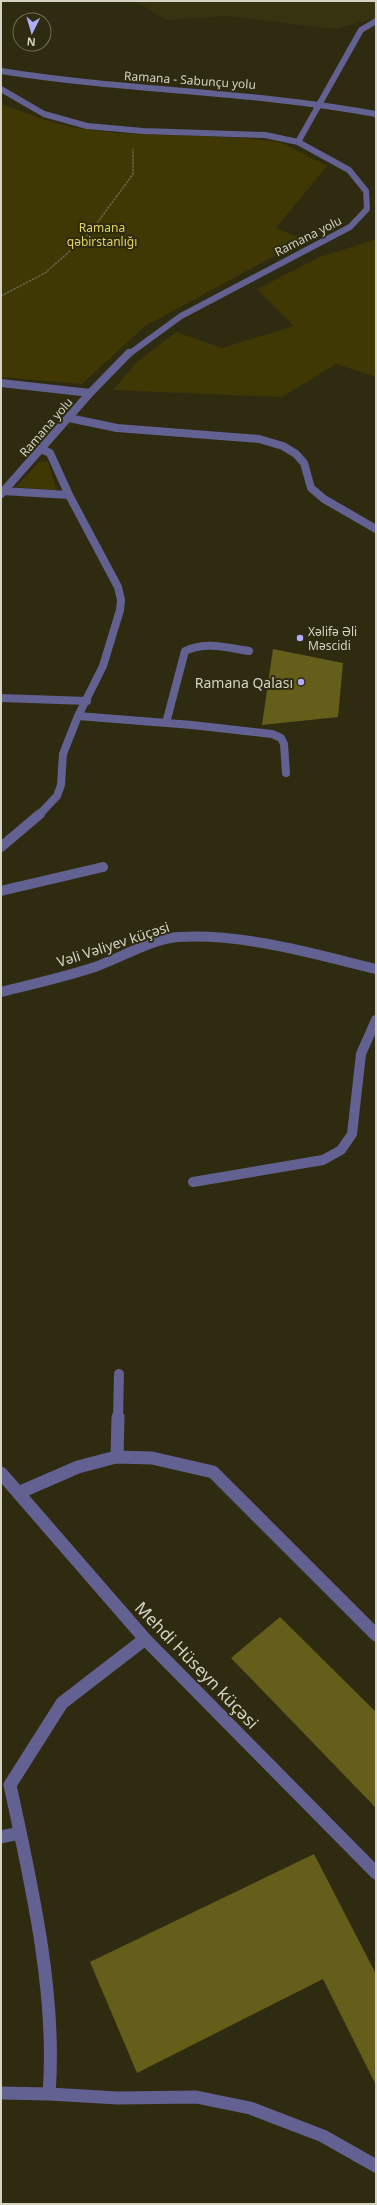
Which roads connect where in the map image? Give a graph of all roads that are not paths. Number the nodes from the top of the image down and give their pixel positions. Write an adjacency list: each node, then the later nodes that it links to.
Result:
1 (376, 21): 4 (street)
2 (1, 71): 4 (street, Ramana - Sabunçu yolu)
3 (1, 89): 6 (street, Ramana yolu)
4 (318, 103): 5 (street, Ramana - Sabunçu yolu); 6 (street)
5 (376, 114)
6 (298, 142): 8 (street, Ramana yolu)
7 (1, 382): 8 (street)
8 (90, 392): 9 (street, Ramana yolu)
9 (69, 418): 10 (street, Ramana yolu); 13 (street)
10 (41, 449): 11 (street, Ramana yolu); 12 (street)
11 (2, 492): 12 (street)
12 (69, 495): 16 (street)
13 (376, 529)
14 (249, 651): 18 (street)
15 (1, 698): 16 (street)
16 (87, 701): 17 (street)
17 (78, 716): 18 (street); 20 (street)
18 (166, 723): 19 (street)
19 (286, 773)
20 (1, 847)
21 (103, 867): 22 (street)
22 (1, 891)
23 (376, 969): 24 (street, Vəli Vəliyev küçəsi)
24 (1, 992)
25 (376, 1020): 26 (street)
26 (193, 1182)
27 (119, 1374): 28 (street)
28 (117, 1457): 30 (street); 31 (street)
29 (1, 1473): 30 (street, Mehdi Hüseyn küçəsi)
30 (18, 1492): 32 (street, Mehdi Hüseyn küçəsi)
31 (376, 1635)
32 (145, 1639): 33 (street); 35 (street, Mehdi Hüseyn küçəsi)
33 (20, 1833): 34 (street); 37 (street)
34 (1, 1837)
35 (376, 1873)
36 (1, 2093): 37 (street)
37 (49, 2094): 38 (street)
38 (376, 2166)

